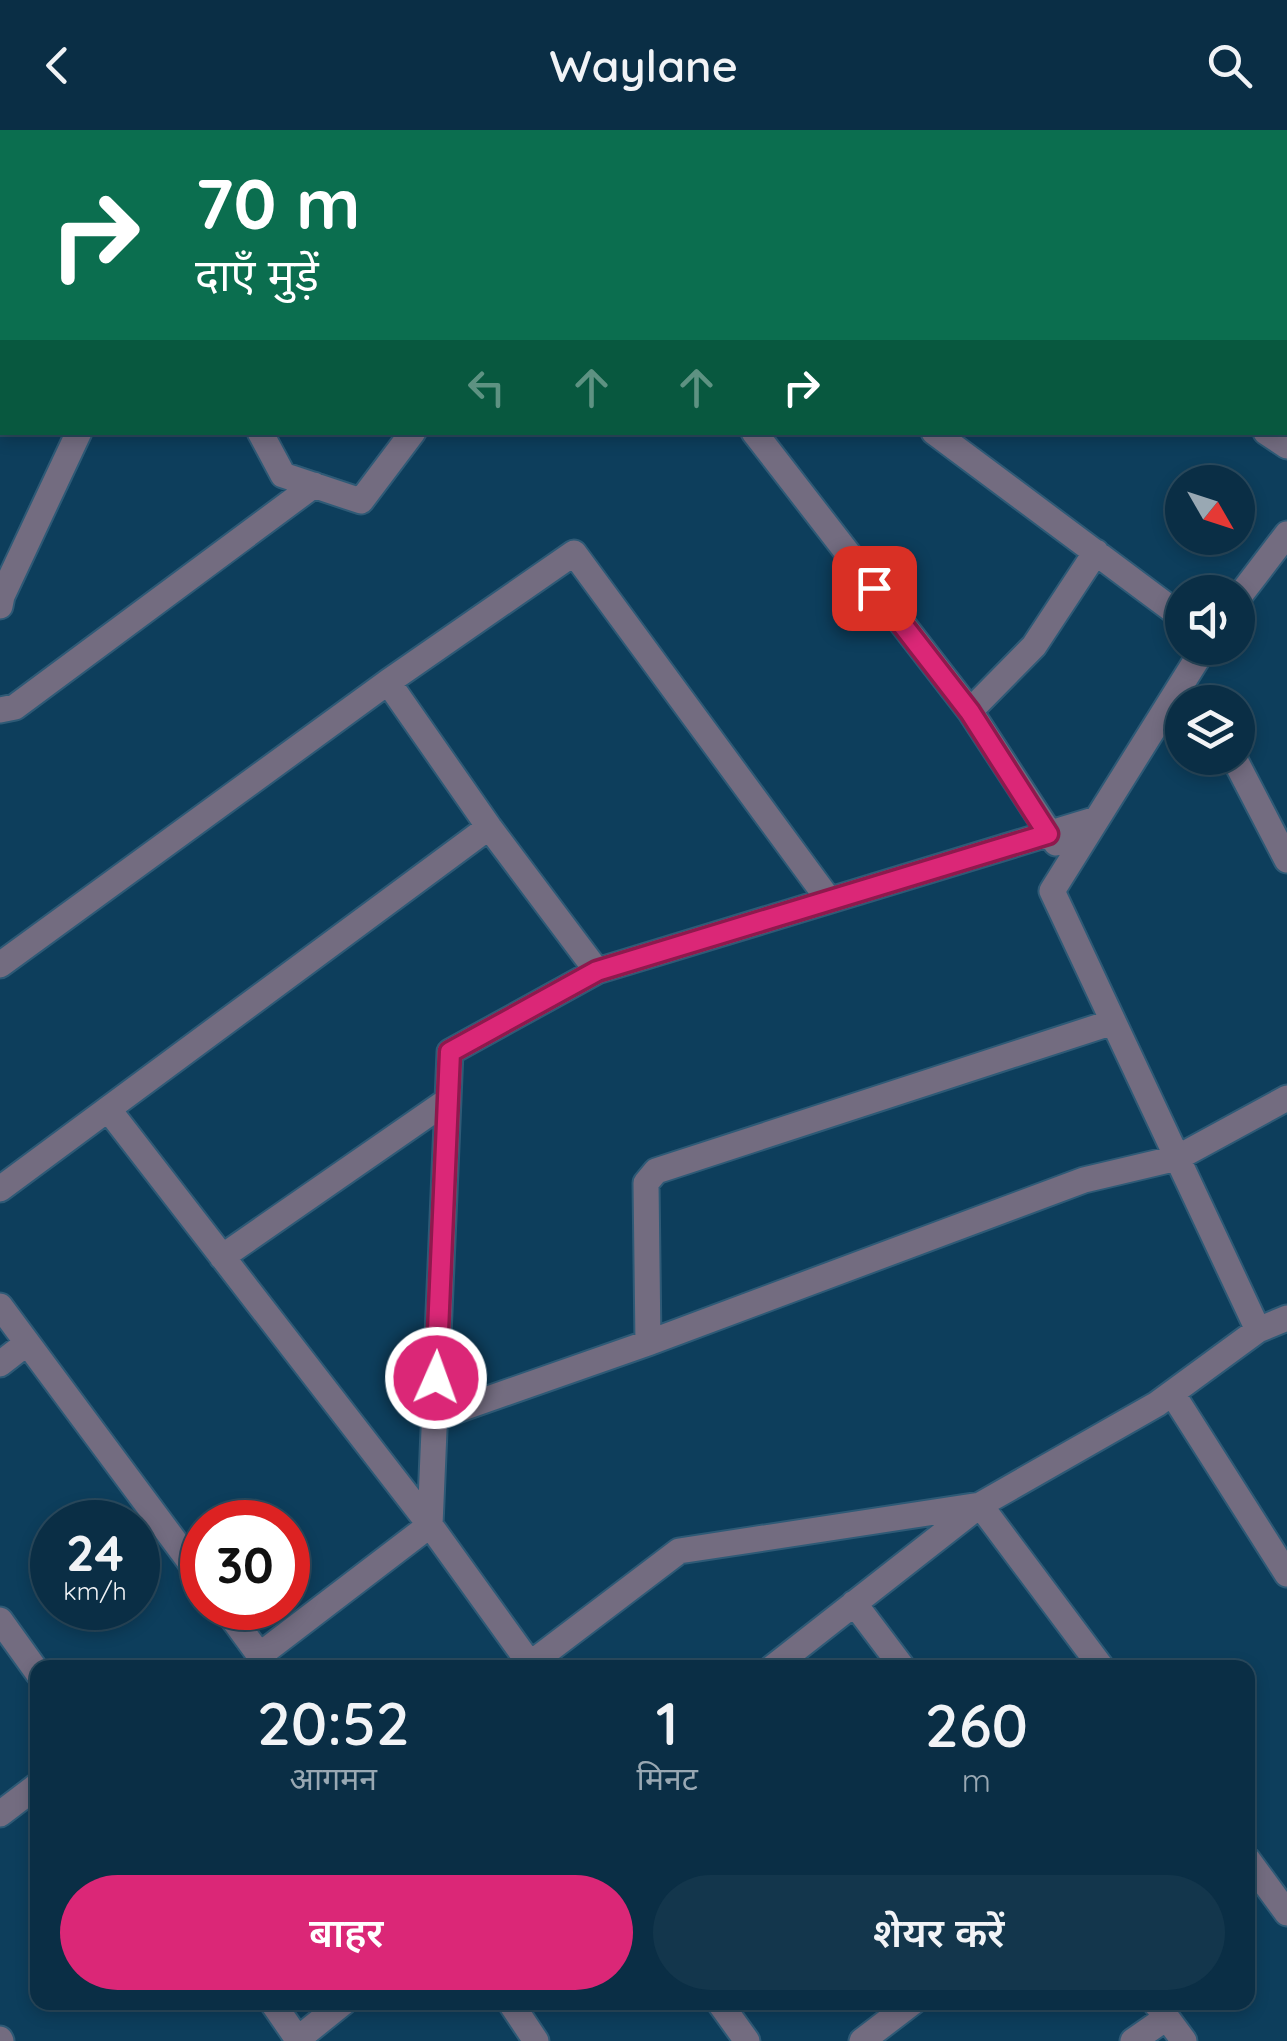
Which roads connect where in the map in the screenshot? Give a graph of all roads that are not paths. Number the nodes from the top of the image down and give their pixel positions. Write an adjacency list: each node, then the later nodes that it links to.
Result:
1 (77, 435): 11 (street)
2 (262, 435): 6 (street)
3 (412, 435): 6 (street)
4 (756, 435): 14 (street)
5 (938, 435): 8 (street)
6 (314, 485): 13 (street)
7 (1287, 534): 9 (street)
8 (1096, 552): 10 (street); 14 (street)
9 (1255, 576)
10 (1165, 604)
11 (0, 606)
12 (388, 682): 18 (street); 22 (street); 23 (street)
13 (0, 710)
14 (970, 712): 19 (street)
15 (1165, 726): 17 (street)
16 (1243, 775): 20 (street)
17 (1097, 819): 19 (street); 21 (street)
18 (488, 828): 24 (street); 28 (street)
19 (1048, 834): 21 (street); 22 (street)
20 (1287, 860)
21 (1070, 862): 25 (street)
22 (829, 900): 24 (street)
23 (0, 965)
24 (597, 971): 27 (street)
25 (1113, 1022): 29 (street); 36 (street)
26 (1287, 1098): 29 (street)
27 (448, 1101): 31 (street); 39 (street)
28 (108, 1109): 30 (street); 31 (street)
29 (1177, 1158): 34 (street); 36 (street)
30 (0, 1189)
31 (222, 1257): 41 (street)
32 (0, 1306): 35 (street)
33 (1287, 1318): 34 (street)
34 (1258, 1330): 38 (street)
35 (27, 1342): 37 (street); 42 (street)
36 (648, 1343): 39 (street)
37 (0, 1364)
38 (1172, 1394): 40 (street); 43 (street)
39 (434, 1418): 41 (street)
40 (980, 1504): 44 (street); 50 (street); 53 (street)
41 (430, 1524): 48 (street); 49 (street)
42 (180, 1548)
43 (1287, 1574)
44 (854, 1603): 51 (street); 52 (street)
45 (0, 1620): 54 (street)
46 (242, 1630): 47 (street)
47 (264, 1660)
48 (266, 1660)
49 (524, 1660)
50 (536, 1660)
51 (782, 1660)
52 (897, 1660)
53 (1096, 1660)
54 (30, 1662)
55 (30, 1791): 56 (street)
56 (0, 1814)
57 (1255, 1870): 58 (street)
58 (1287, 1913)
59 (277, 2010): 65 (street)
60 (334, 2010): 65 (street)
61 (515, 2010): 66 (street)
62 (724, 2010): 67 (street)
63 (903, 2010): 68 (street)
64 (1160, 2010): 69 (street); 70 (street)
65 (298, 2040)
66 (536, 2041)
67 (747, 2041)
68 (862, 2041)
69 (1133, 2041)
70 (1184, 2041)

